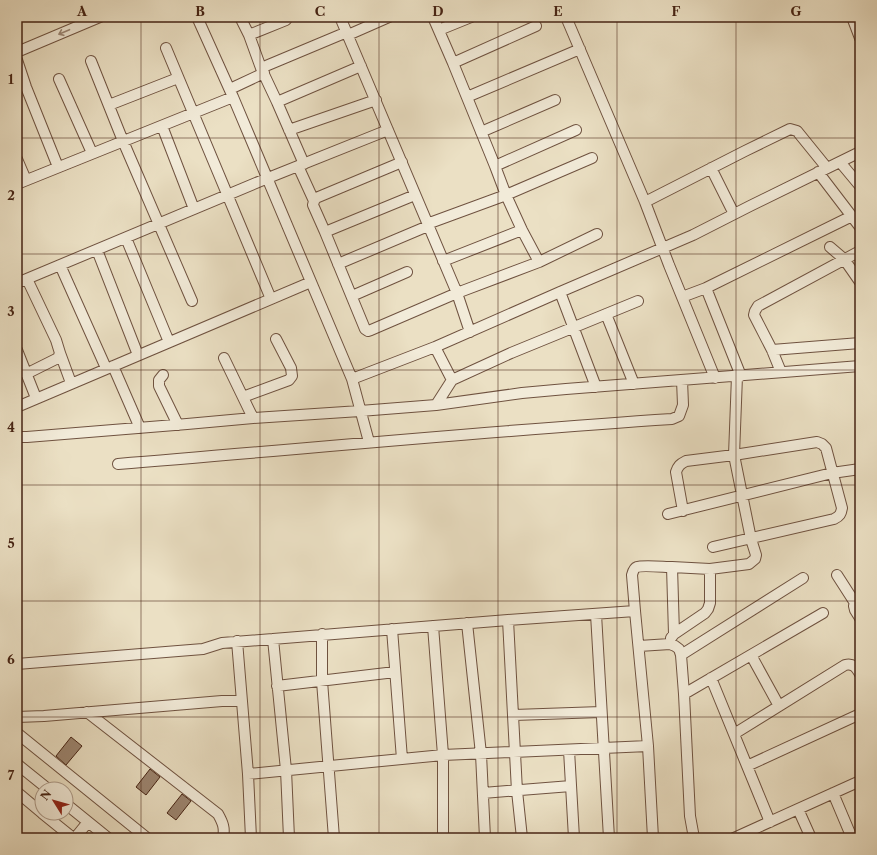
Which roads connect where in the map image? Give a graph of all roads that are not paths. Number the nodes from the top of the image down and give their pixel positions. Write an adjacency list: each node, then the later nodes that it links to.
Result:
1 (100, 17): 11 (street)
2 (197, 17): 27 (street)
3 (240, 17): 15 (street)
4 (288, 17): 15 (street)
5 (340, 17): 14 (street)
6 (389, 17): 14 (street)
7 (433, 17): 13 (street)
8 (472, 17): 13 (street)
9 (566, 17): 18 (street)
10 (852, 17): 16 (street)
11 (78, 21): 19 (street, one-way to 19)
12 (536, 26): 22 (street)
13 (439, 30): 22 (street)
14 (347, 33): 23 (street); 24 (street)
15 (248, 35): 24 (street)
16 (860, 38)
17 (166, 48): 25 (street)
18 (580, 49): 28 (street); 58 (street)
19 (17, 52)
20 (17, 60): 48 (street)
21 (91, 61): 32 (street)
22 (453, 63): 28 (street)
23 (362, 66): 29 (street); 31 (street)
24 (262, 71): 27 (street); 31 (street)
25 (178, 78): 32 (street); 33 (street)
26 (59, 79): 41 (street)
27 (232, 93): 33 (street); 51 (street)
28 (467, 97): 38 (street)
29 (376, 100): 35 (street); 36 (street)
30 (555, 100): 38 (street)
31 (277, 102): 35 (street)
32 (108, 105): 39 (street)
33 (193, 113): 34 (street); 54 (street)
34 (162, 126): 39 (street); 59 (street)
35 (289, 130): 46 (street)
36 (388, 130): 44 (street); 46 (street)
37 (576, 130): 47 (street)
38 (481, 132): 47 (street)
39 (123, 141): 41 (street); 62 (street)
40 (860, 152): 45 (street)
41 (92, 153): 48 (street)
42 (592, 158): 56 (street)
43 (17, 159): 52 (street)
44 (402, 162): 55 (street); 57 (street)
45 (840, 162): 50 (street); 53 (street)
46 (301, 165): 51 (street); 57 (street)
47 (495, 166): 56 (street)
48 (58, 167): 52 (street)
49 (711, 168): 50 (street); 58 (street); 60 (street)
50 (823, 170): 60 (street); 61 (street)
51 (268, 178): 54 (street); 80 (street)
52 (21, 182)
53 (860, 186)
54 (228, 195): 59 (street); 88 (street)
55 (415, 195): 63 (street); 66 (street)
56 (506, 195): 63 (street); 65 (street)
57 (314, 201): 66 (street)
58 (645, 202): 70 (street)
59 (194, 209): 62 (street)
60 (734, 214): 70 (street)
61 (852, 216): 64 (street); 83 (street)
62 (159, 224): 68 (street); 89 (street)
63 (428, 225): 74 (street); 76 (street)
64 (860, 227)
65 (522, 230): 74 (street); 75 (street)
66 (325, 232): 76 (street)
67 (598, 234): 75 (street)
68 (126, 238): 71 (street); 95 (street)
69 (830, 247): 73 (street)
70 (662, 248): 84 (street); 87 (street)
71 (97, 250): 77 (street); 101 (street)
72 (860, 251): 73 (street)
73 (844, 260): 81 (street); 99 (street)
74 (443, 261): 85 (street)
75 (539, 262): 85 (street)
76 (338, 264): 86 (street)
77 (60, 265): 79 (street); 104 (street)
78 (407, 272): 86 (street)
79 (27, 279): 82 (street); 100 (street)
80 (311, 282): 88 (street); 110 (street)
81 (860, 282)
82 (17, 283)
83 (706, 288): 87 (street); 108 (street)
84 (560, 292): 92 (street); 93 (street)
85 (457, 293): 86 (street); 93 (street)
86 (352, 296)
87 (682, 297): 109 (street)
88 (270, 299): 95 (street)
89 (192, 301)
90 (638, 301): 91 (street)
91 (606, 314): 92 (street); 114 (street)
92 (574, 327): 111 (street); 115 (street)
93 (470, 332): 97 (street)
94 (276, 340): 116 (street)
95 (169, 342): 101 (street)
96 (860, 342): 99 (street)
97 (435, 347): 110 (street); 111 (street)
98 (17, 350): 106 (street)
99 (772, 350): 105 (street)
100 (60, 353): 106 (street); 113 (street)
101 (138, 355): 104 (street)
102 (224, 358): 116 (street)
103 (860, 366): 105 (street)
104 (109, 367): 113 (street); 123 (street)
105 (781, 372): 108 (street)
106 (26, 374): 117 (street)
107 (163, 375): 122 (street)
108 (739, 376): 109 (street); 126 (street)
109 (715, 378): 112 (street)
110 (352, 379): 120 (street)
111 (452, 380): 118 (street)
112 (682, 380): 114 (street); 125 (street)
113 (71, 383): 117 (street)
114 (634, 384): 115 (street)
115 (596, 387): 118 (street)
116 (243, 397): 121 (street)
117 (36, 398): 119 (street)
118 (436, 405): 120 (street)
119 (17, 406)
120 (360, 411): 121 (street); 125 (street)
121 (253, 418): 122 (street)
122 (178, 425): 123 (street)
123 (140, 428): 124 (street)
124 (17, 437)
125 (369, 442): 127 (street)
126 (734, 455): 129 (street); 130 (street); 131 (street)
127 (118, 464)
128 (860, 469): 129 (street)
129 (832, 473): 130 (street); 133 (street)
130 (742, 495): 131 (street); 133 (street)
131 (683, 511): 132 (street)
132 (668, 514)
133 (751, 539): 134 (street); 136 (street)
134 (713, 547)
135 (672, 567): 136 (street); 140 (street); 149 (street)
136 (710, 569): 149 (street)
137 (837, 576): 139 (street)
138 (803, 578): 154 (street)
139 (858, 603): 143 (street)
140 (635, 611): 142 (street); 153 (street)
141 (823, 613): 155 (street)
142 (596, 614): 144 (street); 166 (street)
143 (860, 618)
144 (508, 620): 145 (street); 168 (street)
145 (467, 623): 146 (street); 176 (street)
146 (433, 626): 147 (street); 177 (street)
147 (392, 629): 148 (street); 157 (street)
148 (322, 634): 150 (street); 160 (street)
149 (674, 634): 152 (street)
150 (273, 638): 151 (street); 161 (street)
151 (237, 641): 156 (street); 163 (street)
152 (670, 644): 153 (street); 154 (street)
153 (639, 646): 172 (street)
154 (681, 655): 162 (street)
155 (751, 655): 159 (street); 164 (street)
156 (17, 664)
157 (395, 672): 160 (street); 178 (street)
158 (860, 674): 164 (street)
159 (711, 678): 162 (street); 171 (street)
160 (322, 680): 161 (street); 180 (street)
161 (278, 686): 182 (street)
162 (684, 694): 212 (street)
163 (242, 701): 165 (street); 183 (street)
164 (779, 706): 171 (street)
165 (87, 712): 169 (street); 201 (street)
166 (601, 712): 168 (street); 173 (street)
167 (860, 714): 181 (street)
168 (514, 715): 175 (street)
169 (17, 717)
170 (17, 733): 200 (street)
171 (734, 734): 181 (street)
172 (648, 746): 173 (street); 211 (street)
173 (603, 748): 174 (street); 210 (street)
174 (569, 750): 175 (street); 186 (street)
175 (516, 752): 176 (street); 187 (street)
176 (481, 754): 177 (street); 189 (street)
177 (443, 755): 178 (street); 205 (street)
178 (402, 759): 180 (street)
179 (17, 764): 184 (street)
180 (329, 766): 182 (street); 204 (street)
181 (747, 766): 196 (street)
182 (286, 770): 183 (street); 203 (street)
183 (248, 774): 202 (street)
184 (38, 781)
185 (860, 781): 190 (street)
186 (571, 786): 187 (street); 208 (street)
187 (517, 791): 189 (street); 207 (street)
188 (17, 792): 191 (street)
189 (483, 793): 206 (street)
190 (832, 793): 192 (street); 214 (street)
191 (34, 806)
192 (798, 809): 196 (street); 213 (street)
193 (74, 811): 195 (street)
194 (52, 821): 198 (street)
195 (88, 822): 198 (street); 199 (street)
196 (770, 822): 197 (street)
197 (739, 837)
198 (74, 838)
199 (108, 838)
200 (147, 838)
201 (223, 838)
202 (251, 838)
203 (289, 838)
204 (334, 838)
205 (443, 838)
206 (485, 838)
207 (522, 838)
208 (574, 838)
209 (601, 838): 210 (street)
210 (608, 838)
211 (653, 838)
212 (694, 838)
213 (811, 838)
214 (852, 838)

